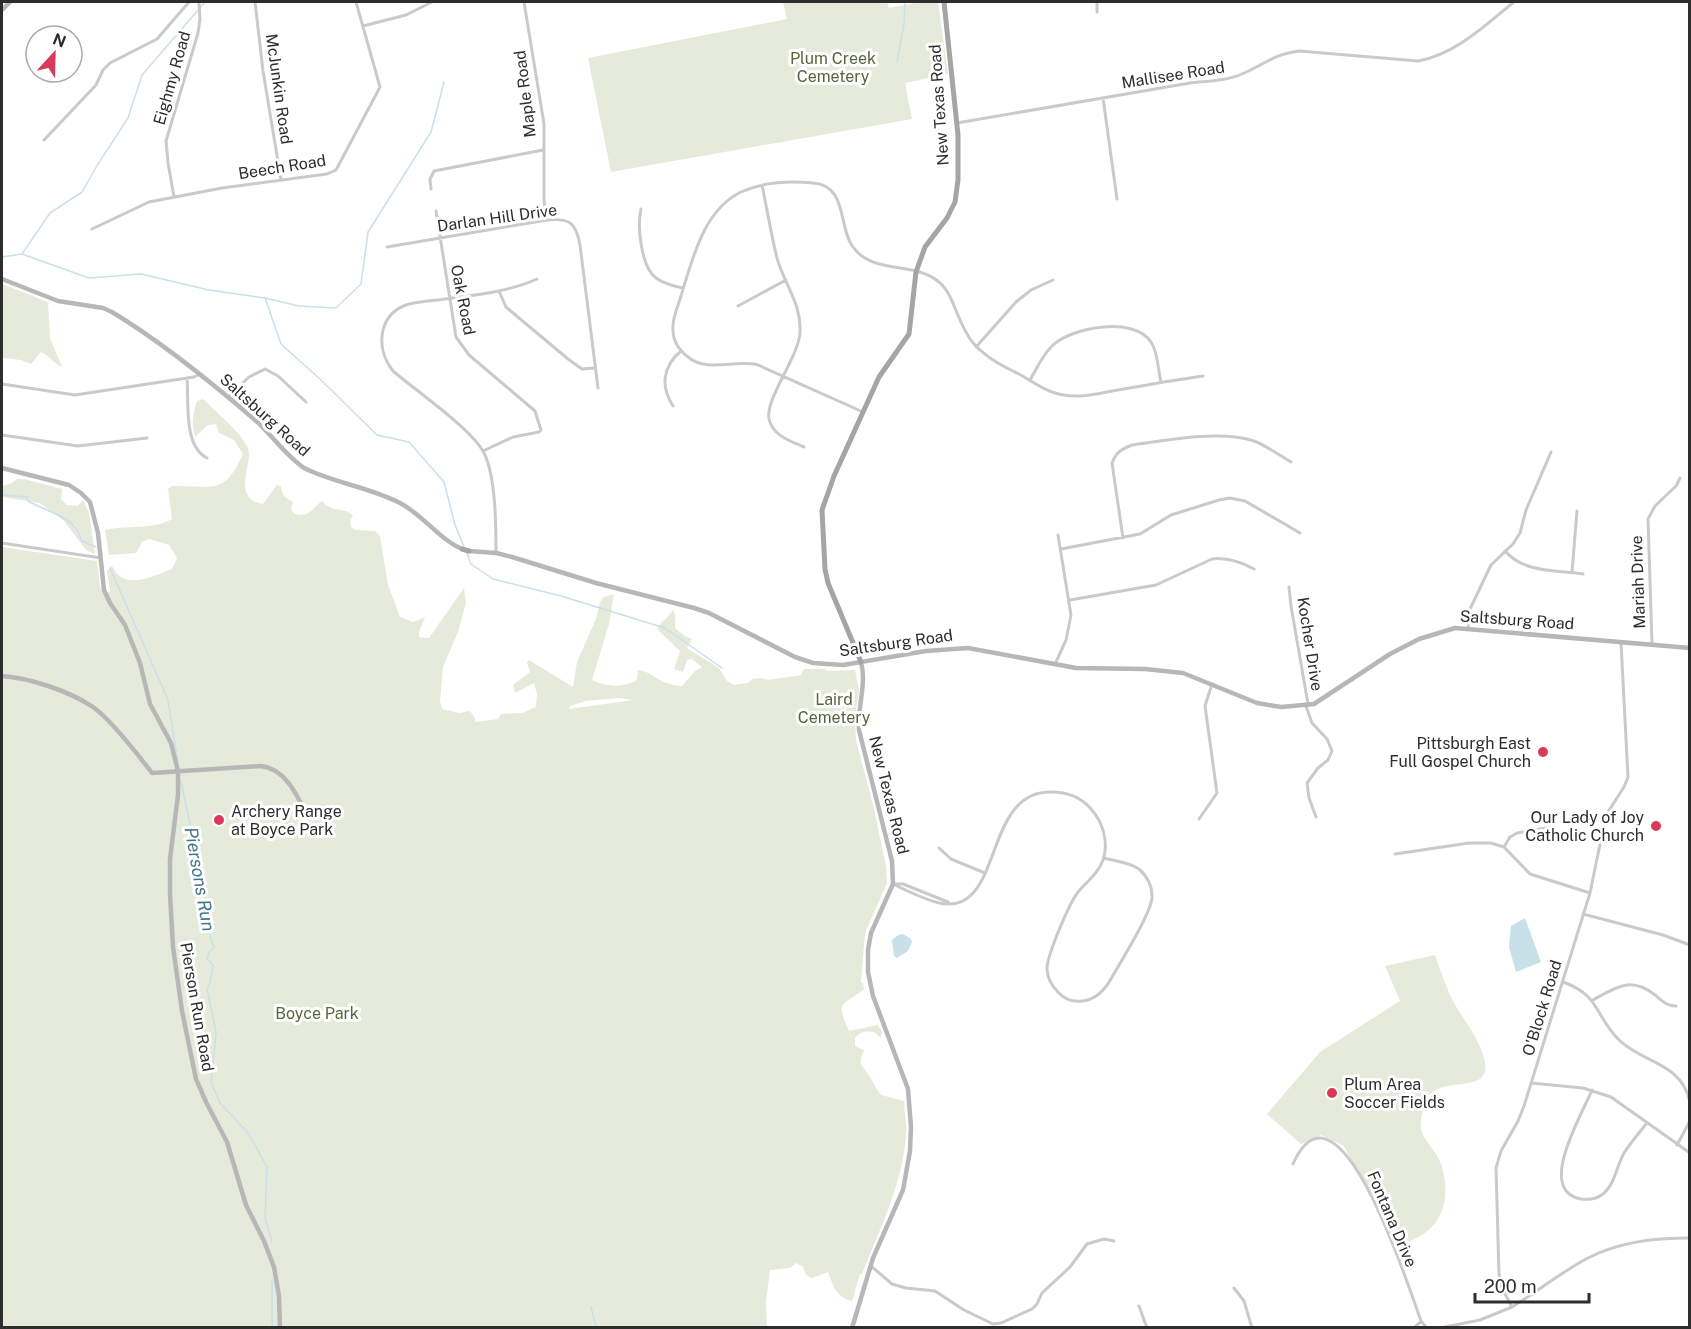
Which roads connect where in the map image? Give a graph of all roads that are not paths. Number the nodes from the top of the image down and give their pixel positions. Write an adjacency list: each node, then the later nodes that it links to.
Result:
1 (10, 2): 11 (main road)
2 (189, 2): 16 (street)
3 (199, 2): 21 (street, Eighmy Road)
4 (255, 2): 18 (street, McJunkin Road)
5 (356, 2): 13 (street, Beech Road)
6 (432, 2): 13 (street)
7 (524, 2): 17 (street, Maple Road)
8 (944, 2): 15 (main road, New Texas Road)
9 (1097, 2): 12 (street)
10 (1514, 2): 14 (street, Mallisee Road)
11 (2, 10)
12 (1097, 12)
13 (363, 27): 18 (street, Beech Road)
14 (1103, 98): 15 (street, Mallisee Road); 22 (street)
15 (957, 123): 29 (main road, New Texas Road)
16 (44, 140)
17 (543, 150): 20 (street); 25 (street, Maple Road)
18 (281, 180): 21 (street, Beech Road)
19 (762, 185): 29 (street); 32 (street); 34 (street)
20 (431, 189)
21 (174, 197): 26 (street, Beech Road)
22 (1117, 199)
23 (640, 209): 34 (street)
24 (436, 211): 27 (street, Oak Road)
25 (547, 220): 27 (street, Darlan Hill Drive); 40 (street, Darlan Hill Drive)
26 (92, 229)
27 (439, 238): 28 (street, Darlan Hill Drive); 36 (street, Oak Road)
28 (387, 247)
29 (916, 272): 38 (street); 52 (main road, New Texas Road)
30 (2, 279): 41 (main road, Saltsburg Road)
31 (537, 279): 35 (street)
32 (786, 280): 37 (street); 42 (street)
33 (1053, 280): 38 (street)
34 (683, 288): 39 (street)
35 (498, 291): 36 (street); 40 (street)
36 (450, 298): 56 (street, Oak Road); 56 (street)
37 (738, 306)
38 (976, 346): 45 (street)
39 (681, 351): 42 (street); 51 (street)
40 (594, 368): 48 (street, Darlan Hill Drive)
41 (200, 374): 44 (street); 49 (main road, Saltsburg Road)
42 (784, 375): 52 (street); 55 (street)
43 (1203, 376): 46 (street)
44 (187, 378): 47 (street); 58 (street)
45 (1030, 380): 46 (street); 46 (street)
46 (1161, 382)
47 (2, 384)
48 (598, 388)
49 (228, 397): 50 (street); 67 (main road, Saltsburg Road)
50 (306, 402)
51 (674, 406)
52 (863, 412): 82 (main road, New Texas Road)
53 (2, 435): 54 (street)
54 (147, 438)
55 (804, 447)
56 (483, 451): 71 (street)
57 (1551, 452): 70 (street)
58 (207, 458)
59 (1291, 462): 65 (street)
60 (2, 468): 72 (main road, Pierson Run Road)
61 (1680, 478): 80 (street, Mariah Drive)
62 (1577, 511): 74 (street)
63 (1300, 533): 65 (street)
64 (1058, 535): 68 (street)
65 (1124, 538): 68 (street)
66 (2, 543): 72 (street)
67 (462, 549): 69 (main road, Saltsburg Road)
68 (1061, 549): 77 (street)
69 (469, 551): 71 (main road, Saltsburg Road)
70 (1505, 552): 74 (street); 78 (street)
71 (496, 554): 82 (main road, Saltsburg Road)
72 (102, 558): 87 (main road, Pierson Run Road)
73 (1254, 569): 77 (street)
74 (1572, 572): 75 (street)
75 (1583, 574)
76 (1289, 587): 86 (street, Kocher Drive)
77 (1070, 600): 83 (street)
78 (1468, 628): 79 (main road, Saltsburg Road); 86 (main road, Saltsburg Road)
79 (1621, 641): 80 (main road, Saltsburg Road); 98 (street, O'Block Road)
80 (1652, 644): 81 (main road, Saltsburg Road)
81 (1689, 648)
82 (861, 662): 83 (main road, Saltsburg Road); 97 (main road, New Texas Road)
83 (1055, 664): 85 (main road, Saltsburg Road)
84 (2, 676): 87 (main road)
85 (1212, 684): 86 (main road, Saltsburg Road); 90 (street)
86 (1307, 706): 89 (street, Kocher Drive)
87 (178, 771): 88 (main road); 120 (main road, Pierson Run Road)
88 (306, 813)
89 (1316, 817)
90 (1199, 819)
91 (1552, 827): 92 (street)
92 (1504, 847): 94 (street); 98 (street)
93 (939, 848): 96 (street)
94 (1395, 854)
95 (1104, 858): 95 (street); 96 (street)
96 (986, 873): 97 (street)
97 (893, 884): 114 (main road)
98 (1590, 893): 99 (street, O'Block Road)
99 (1583, 914): 100 (street); 101 (street, O'Block Road)
100 (1689, 945)
101 (1563, 982): 102 (street); 104 (street, O'Block Road)
102 (1593, 1000): 103 (street); 106 (street)
103 (1676, 1006)
104 (1531, 1083): 105 (street); 117 (street, O'Block Road)
105 (1592, 1090): 108 (street); 108 (street)
106 (1689, 1102)
107 (1689, 1121): 109 (street)
108 (1647, 1123): 109 (street)
109 (1677, 1146): 110 (street)
110 (1689, 1153)
111 (1293, 1164): 118 (street, Fontana Drive)
112 (1689, 1238): 117 (street)
113 (1114, 1241): 114 (street)
114 (871, 1265): 121 (main road)
115 (1234, 1288): 123 (street)
116 (1139, 1306): 122 (street)
117 (1512, 1307): 119 (street)
118 (1421, 1321): 124 (street); 125 (street, Fontana Drive)
119 (1461, 1325): 126 (street)
120 (280, 1328)
121 (852, 1328)
122 (1147, 1328)
123 (1252, 1328)
124 (1414, 1328)
125 (1426, 1328)
126 (1440, 1328)

